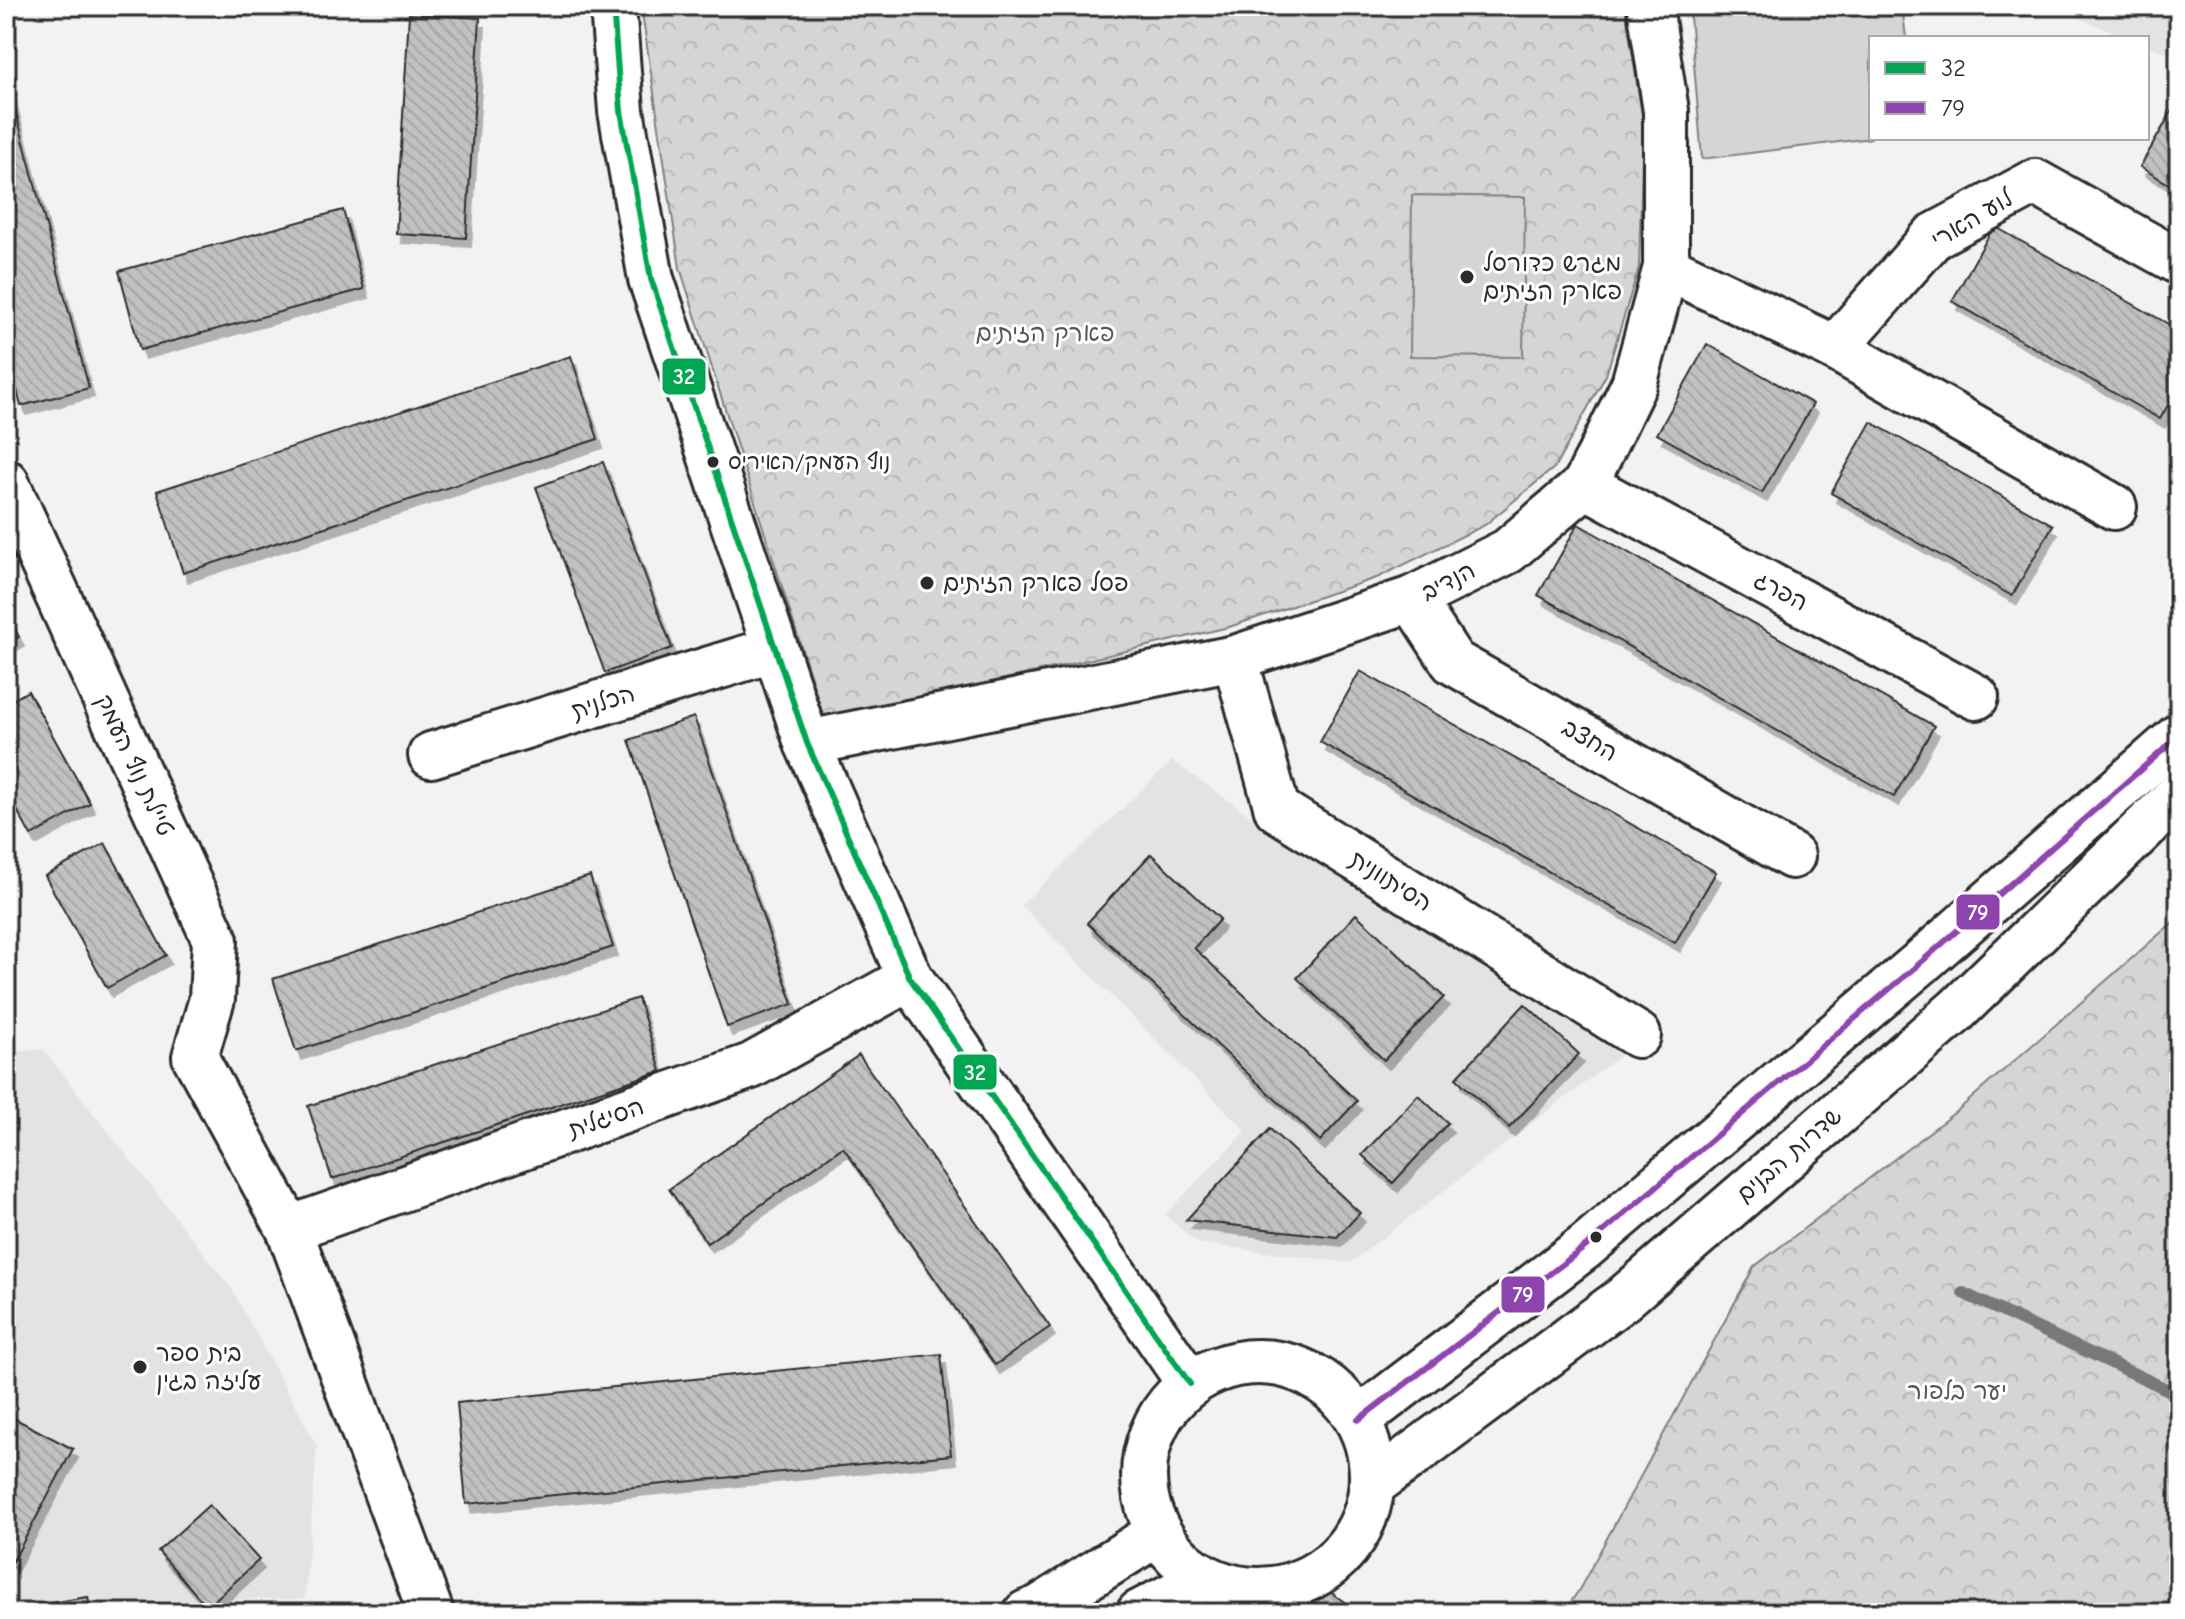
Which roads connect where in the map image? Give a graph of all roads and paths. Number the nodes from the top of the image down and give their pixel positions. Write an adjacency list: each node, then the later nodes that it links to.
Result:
1 (613, 6): 10 (street)
2 (1650, 6): 4 (street, הנדיב)
3 (2179, 262): 5 (street, לוע הארי)
4 (1666, 267): 5 (street); 7 (street, הנדיב)
5 (1835, 348): 8 (street)
6 (6, 482): 20 (street, טיילת נוף העמק)
7 (1585, 485): 9 (street, הנדיב); 12 (street, הפרג)
8 (2114, 507)
9 (1412, 599): 11 (street, הנדיב); 17 (street, החצב)
10 (775, 649): 14 (street); 15 (street, הכלנית)
11 (1235, 658): 14 (street, הנדיב); 19 (street, הסיתוונית)
12 (1976, 697)
13 (2179, 736): 22 (street)
14 (807, 743): 18 (street)
15 (431, 755)
16 (2179, 794): 23 (street, שדרות הבנים)
17 (1792, 856)
18 (910, 978): 20 (street, הסיגלית); 21 (street)
19 (1638, 1035)
20 (289, 1229): 26 (street)
21 (1190, 1384): 22 (street); 24 (street)
22 (1358, 1420): 23 (street)
23 (1372, 1485): 25 (street)
24 (1158, 1533): 25 (street); 27 (street)
25 (1206, 1578): 28 (street)
26 (431, 1613)
27 (1026, 1613)
28 (1139, 1613)

